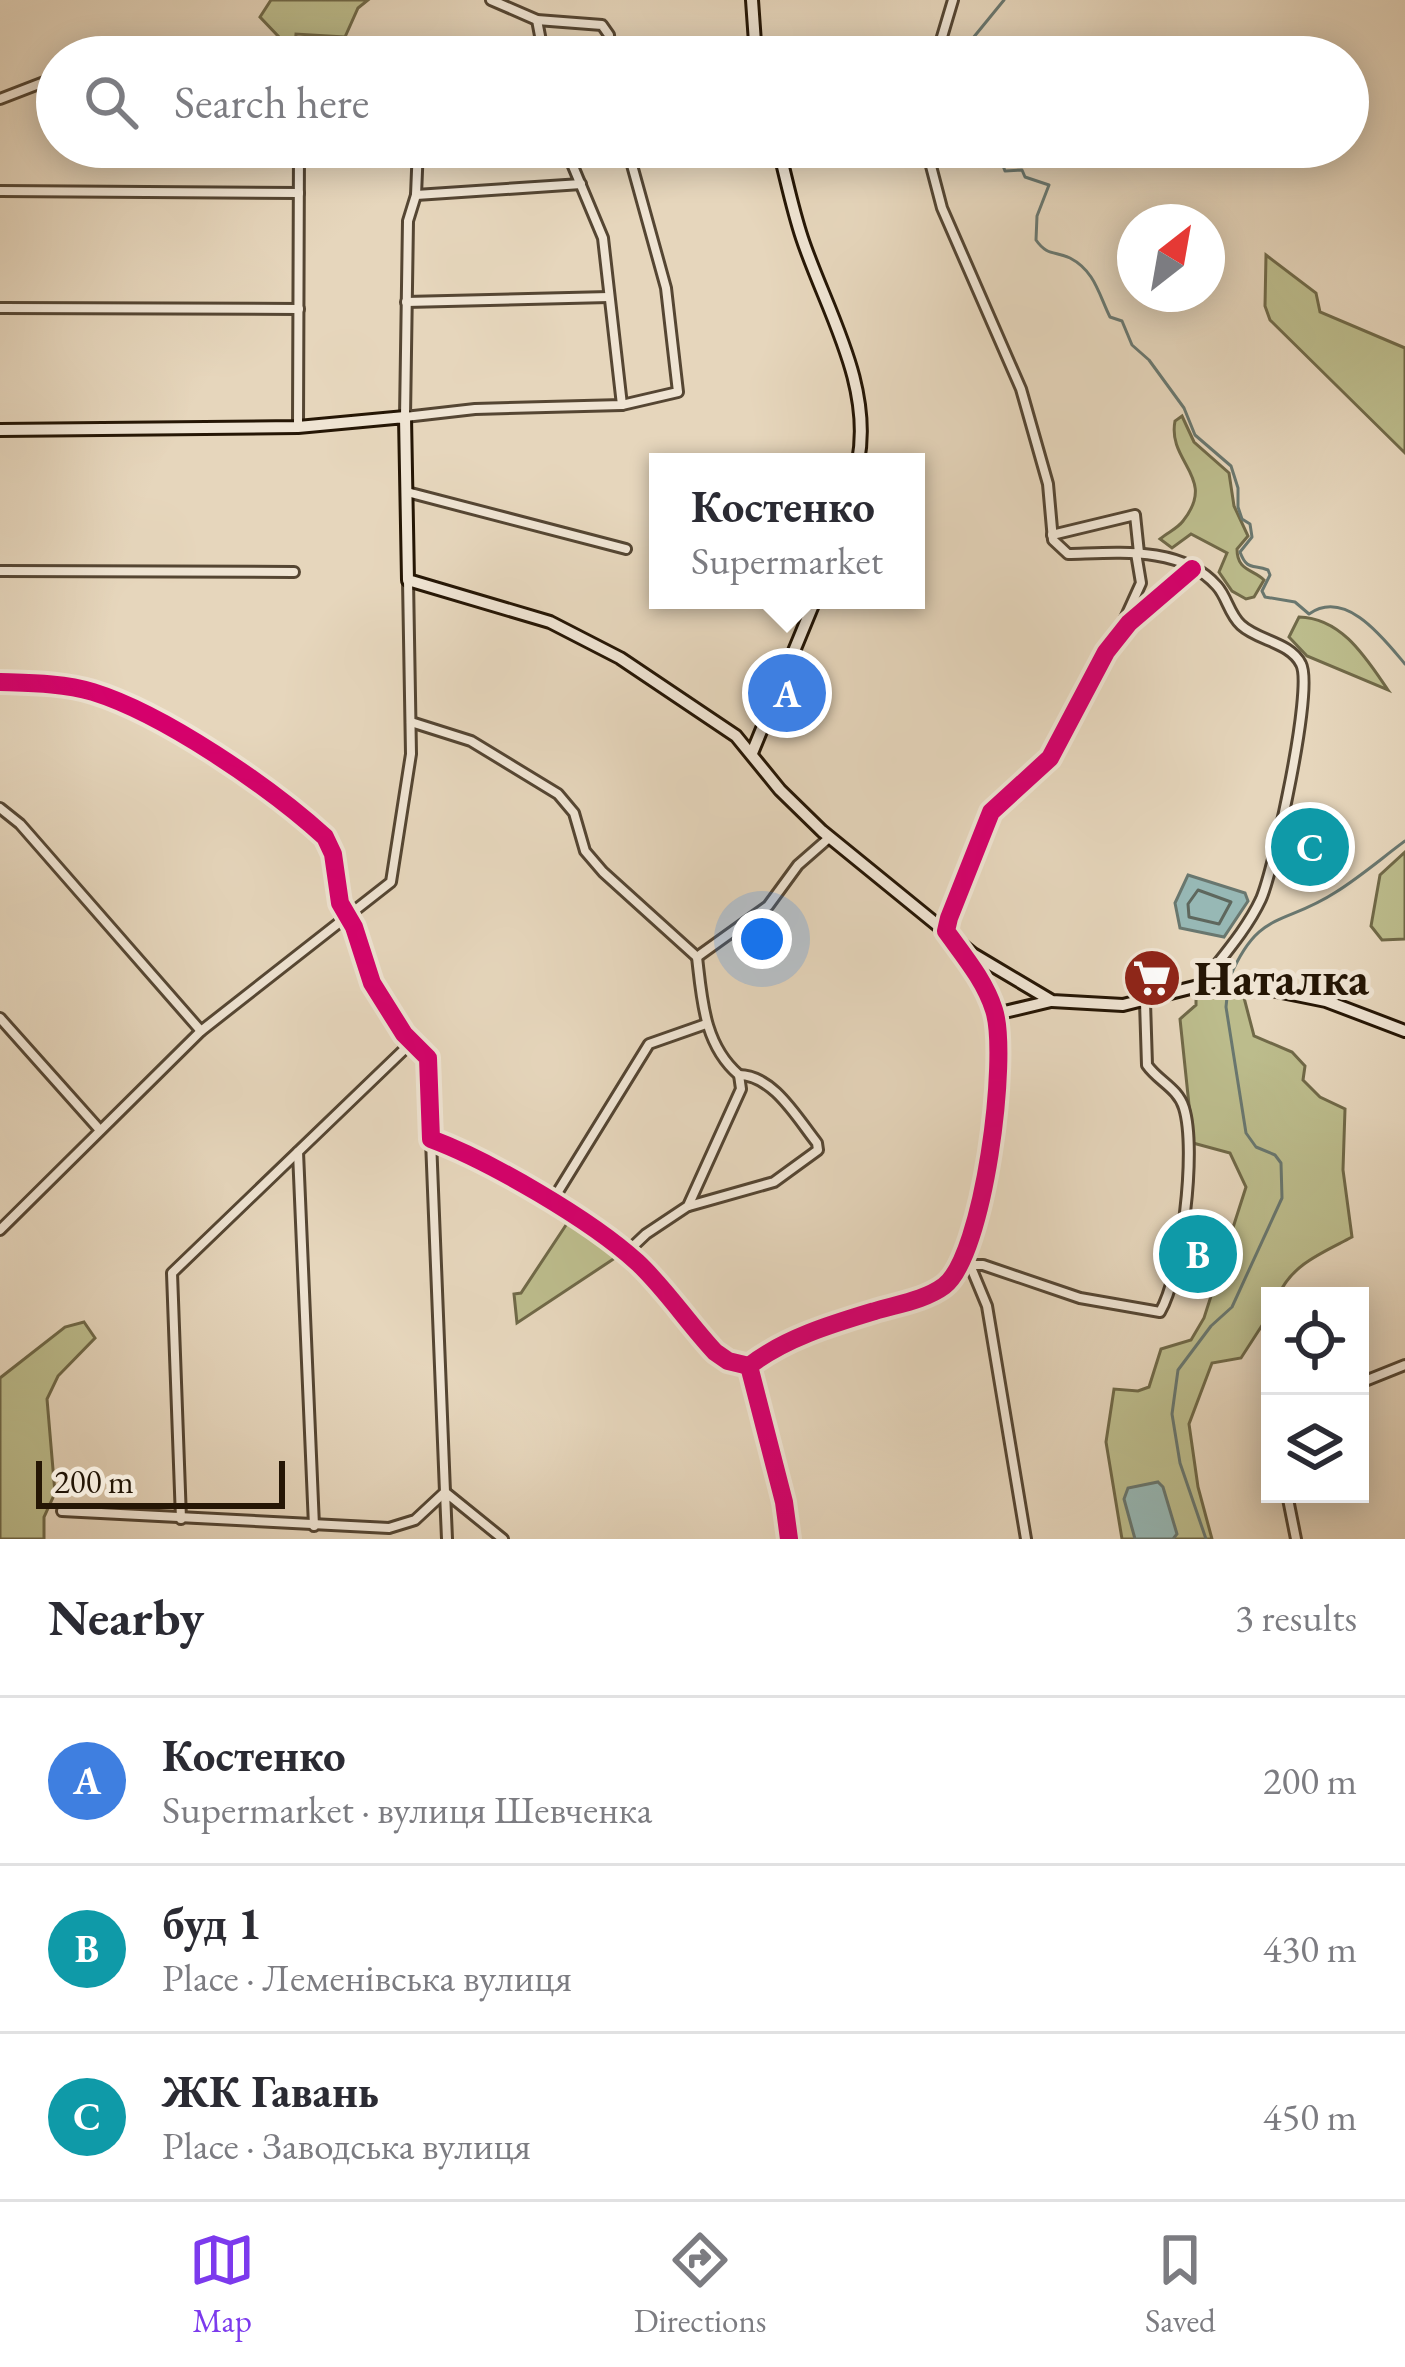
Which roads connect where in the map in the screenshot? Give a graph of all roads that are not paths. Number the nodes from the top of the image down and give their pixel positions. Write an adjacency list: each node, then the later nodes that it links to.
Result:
1 (490, 0): 4 (street)
2 (752, 0): 7 (main road)
3 (952, 0): 8 (street)
4 (537, 20): 5 (street); 6 (street)
5 (540, 36)
6 (609, 36)
7 (755, 36)
8 (942, 36)
9 (36, 85): 10 (street)
10 (0, 99)
11 (299, 168): 19 (street)
12 (417, 168): 20 (street)
13 (574, 168): 17 (street)
14 (633, 168): 25 (street)
15 (783, 168): 29 (main road)
16 (932, 168): 31 (street)
17 (581, 184): 20 (street); 21 (street)
18 (0, 191): 19 (street)
19 (299, 193): 24 (street)
20 (416, 195): 22 (street)
21 (609, 297): 22 (street); 25 (street)
22 (406, 302): 26 (street)
23 (0, 308): 24 (street)
24 (299, 309): 27 (street)
25 (622, 405): 26 (street)
26 (405, 416): 27 (main road); 30 (main road)
27 (298, 427): 28 (main road)
28 (0, 430)
29 (859, 453)
30 (405, 492): 32 (street); 37 (main road)
31 (1052, 536): 33 (street); 33 (street)
32 (626, 549)
33 (1138, 553): 34 (street); 39 (street)
34 (1192, 568): 39 (street); 48 (street)
35 (0, 572): 36 (street)
36 (294, 572)
37 (408, 580): 41 (street); 42 (main road)
38 (811, 609): 42 (main road)
39 (1106, 652): 46 (street)
40 (0, 682): 45 (street)
41 (411, 722): 45 (street); 47 (street)
42 (752, 753): 44 (main road)
43 (0, 808): 54 (street)
44 (830, 837): 46 (main road); 47 (street)
45 (346, 915): 54 (street); 56 (street)
46 (946, 931): 49 (main road); 51 (main road)
47 (697, 957): 53 (street)
48 (1203, 982): 50 (main road); 55 (main road)
49 (1052, 1000): 50 (main road); 51 (main road)
50 (1145, 1002): 65 (street)
51 (996, 1014): 65 (main road)
52 (0, 1018): 58 (street)
53 (706, 1024): 57 (street); 61 (street)
54 (201, 1031): 58 (street)
55 (1405, 1031)
56 (412, 1042): 59 (street); 60 (street)
57 (739, 1075): 62 (street); 62 (street)
58 (99, 1129): 63 (street)
59 (431, 1139): 61 (street); 69 (street)
60 (298, 1150): 72 (street); 73 (street)
61 (551, 1203): 64 (street)
62 (688, 1206): 64 (street)
63 (0, 1228)
64 (626, 1253): 67 (street)
65 (967, 1264): 67 (main road); 77 (street)
66 (1405, 1365): 68 (street)
67 (749, 1366): 76 (main road)
68 (1369, 1379)
69 (445, 1492): 73 (street); 74 (street); 75 (street)
70 (1289, 1503): 78 (street)
71 (62, 1511): 72 (street)
72 (181, 1519): 73 (street)
73 (314, 1526)
74 (447, 1539)
75 (503, 1539)
76 (789, 1539)
77 (1026, 1539)
78 (1296, 1539)

